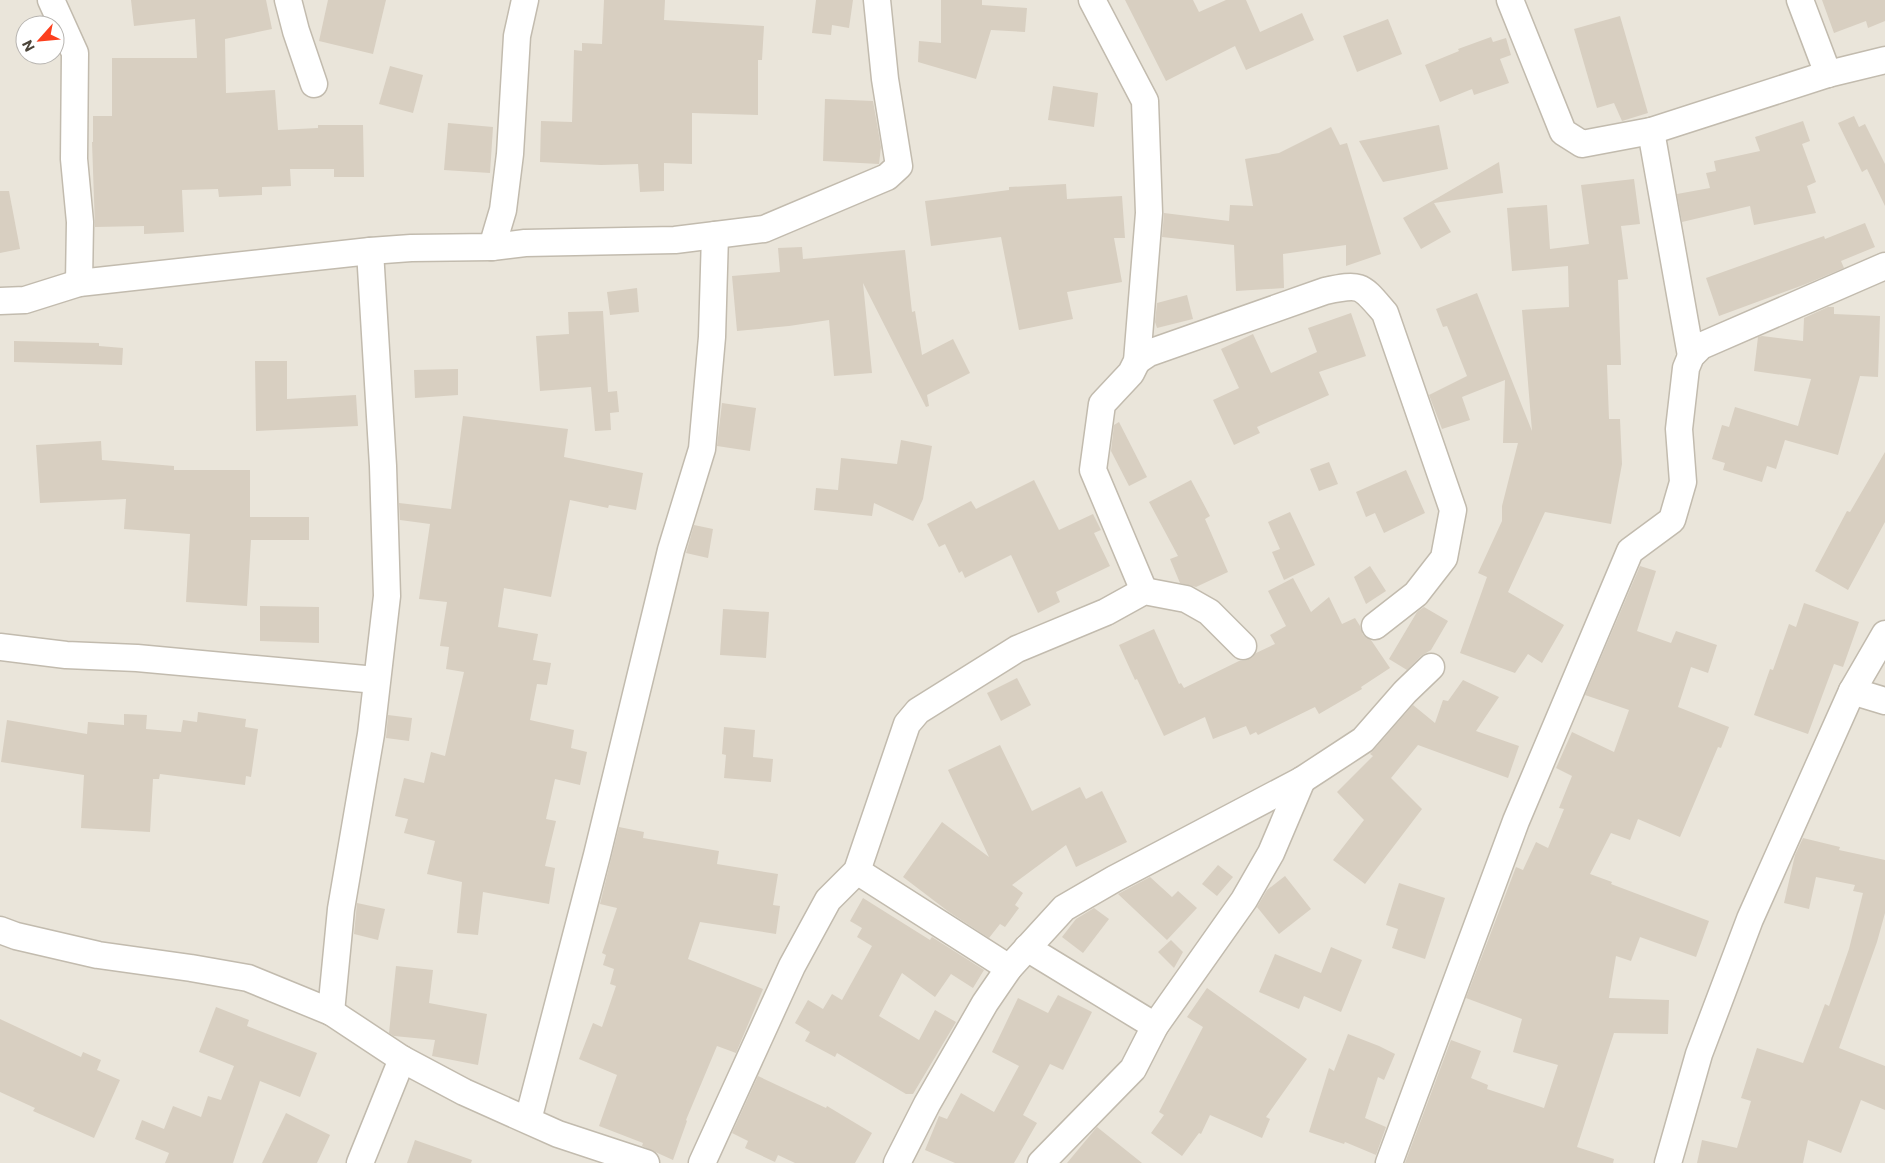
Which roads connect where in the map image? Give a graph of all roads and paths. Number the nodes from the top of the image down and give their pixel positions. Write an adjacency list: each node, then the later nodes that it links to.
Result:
1 (52, 0): 16 (street)
2 (288, 0): 10 (street)
3 (525, 0): 13 (street)
4 (877, 0): 12 (street)
5 (1092, 0): 19 (street)
6 (1510, 0): 11 (street)
7 (1800, 0): 9 (street)
8 (1885, 60): 9 (street)
9 (1828, 74): 11 (street)
10 (314, 84)
11 (1651, 131): 18 (street)
12 (715, 235): 13 (street); 37 (street)
13 (492, 247): 14 (street)
14 (370, 251): 16 (street); 26 (street)
15 (1885, 266): 18 (street)
16 (80, 283): 17 (street)
17 (0, 301)
18 (1691, 356): 43 (street)
19 (1138, 361): 20 (street); 21 (street)
20 (1144, 591): 23 (street); 30 (street)
21 (1375, 626)
22 (1885, 634): 27 (street)
23 (1243, 646)
24 (0, 647): 26 (street)
25 (1431, 667): 29 (street)
26 (376, 680): 34 (street)
27 (1852, 691): 28 (street); 44 (street)
28 (1885, 701)
29 (1302, 780): 32 (street); 35 (street)
30 (857, 871): 33 (street); 40 (street)
31 (0, 930): 34 (street)
32 (1027, 948): 33 (street); 35 (street)
33 (1009, 968): 41 (street)
34 (331, 1012): 36 (street)
35 (1155, 1026): 42 (street)
36 (402, 1059): 37 (street); 38 (street)
37 (528, 1120): 39 (street)
38 (360, 1163)
39 (646, 1163)
40 (702, 1163)
41 (897, 1163)
42 (1041, 1163)
43 (1389, 1163)
44 (1668, 1163)

